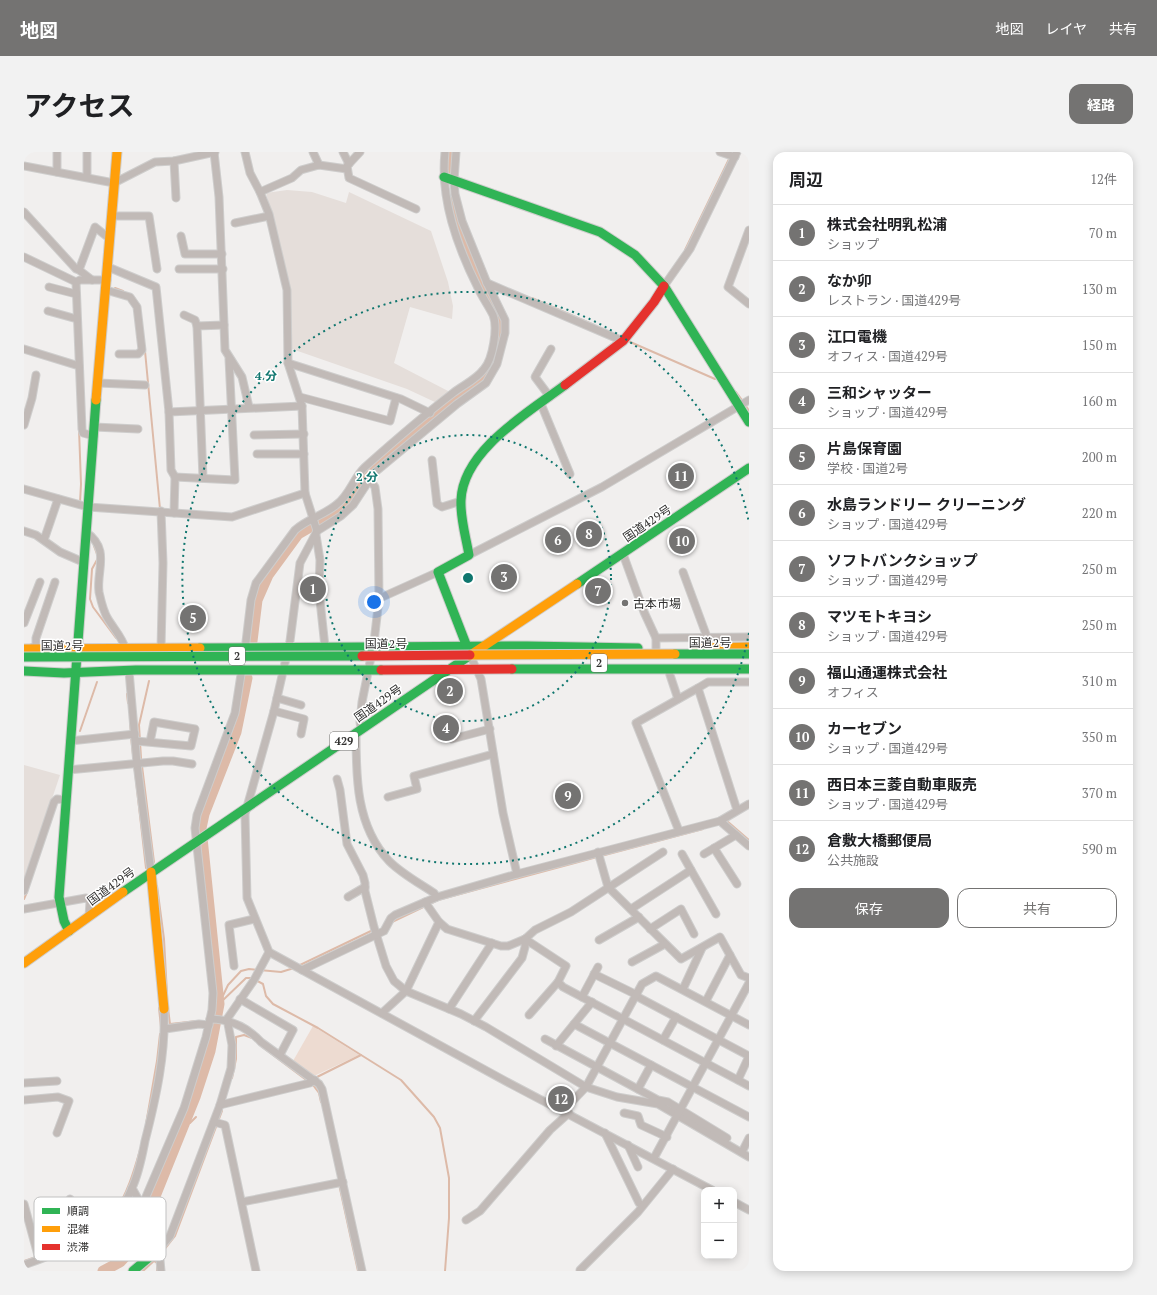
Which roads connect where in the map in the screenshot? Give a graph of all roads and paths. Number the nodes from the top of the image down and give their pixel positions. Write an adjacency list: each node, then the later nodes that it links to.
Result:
1 (57, 152): 17 (street)
2 (87, 152): 19 (street)
3 (117, 152): 21 (main road)
4 (215, 152): 13 (street); 32 (street)
5 (245, 152): 22 (street)
6 (313, 152): 14 (street)
7 (343, 152): 16 (street)
8 (360, 152): 16 (street)
9 (445, 152): 18 (street)
10 (456, 152): 20 (street)
11 (720, 152): 12 (street)
12 (736, 154): 43 (street)
13 (174, 161): 21 (street); 23 (street)
14 (319, 165): 16 (street); 22 (street)
15 (24, 166): 17 (street)
16 (348, 167): 24 (street)
17 (57, 172): 19 (street)
18 (444, 177): 20 (main road); 73 (street)
19 (87, 178): 21 (street)
20 (454, 181): 41 (street); 43 (main road)
21 (114, 183): 26 (main road)
22 (260, 192): 27 (street)
23 (176, 198)
24 (416, 209)
25 (24, 212): 38 (street)
26 (112, 216): 31 (main road); 35 (street)
27 (269, 216): 28 (street); 57 (street)
28 (235, 223)
29 (749, 230): 46 (street)
30 (181, 236): 32 (street)
31 (110, 239): 34 (main road); 38 (street)
32 (222, 254): 37 (street)
33 (24, 257): 40 (street)
34 (108, 267): 42 (main road); 72 (street)
35 (157, 269)
36 (179, 269): 37 (street)
37 (223, 269): 50 (street)
38 (79, 270): 39 (street)
39 (92, 280): 40 (street); 42 (street)
40 (76, 282): 45 (street)
41 (487, 283): 52 (street); 84 (street)
42 (106, 285): 55 (street); 60 (main road)
43 (664, 286): 52 (main road); 68 (main road)
44 (49, 287): 45 (street)
45 (74, 294): 49 (street)
46 (749, 304)
47 (48, 311): 49 (street)
48 (184, 315): 51 (street)
49 (75, 319): 58 (street)
50 (224, 325): 51 (street); 56 (street)
51 (197, 326): 71 (street)
52 (621, 339): 62 (main road)
53 (24, 349): 58 (street)
54 (550, 349): 62 (street)
55 (119, 354)
56 (229, 357): 69 (street); 70 (street)
57 (288, 363): 63 (street); 64 (street)
58 (78, 366): 77 (street)
59 (36, 375): 75 (street)
60 (98, 383): 61 (street); 77 (main road)
61 (145, 385)
62 (549, 395): 66 (main road)
63 (300, 397): 64 (street); 67 (street)
64 (396, 398): 73 (street)
65 (749, 400): 68 (street)
66 (541, 404): 85 (street); 91 (main road)
67 (302, 406): 69 (street); 78 (street)
68 (739, 406): 74 (main road); 100 (street)
69 (249, 407): 70 (street)
70 (231, 409): 71 (street); 87 (street)
71 (200, 411): 72 (street); 87 (street)
72 (169, 412): 86 (street)
73 (430, 413): 84 (street)
74 (749, 422)
75 (24, 426)
76 (138, 429): 77 (street)
77 (94, 431): 92 (main road)
78 (304, 434): 79 (street); 81 (street)
79 (254, 435)
80 (258, 454): 81 (street)
81 (304, 454): 89 (street)
82 (432, 460): 91 (street)
83 (749, 468): 99 (main road, 国道429号 / 429)
84 (368, 473): 95 (street); 95 (street); 106 (street)
85 (570, 474)
86 (175, 477): 87 (street); 94 (street)
87 (203, 478)
88 (24, 489): 90 (street)
89 (305, 493): 94 (street); 95 (street)
90 (58, 501): 92 (street); 98 (street)
91 (461, 501): 100 (main road)
92 (88, 507): 93 (street); 97 (main road)
93 (161, 511): 94 (street); 122 (street)
94 (174, 513)
95 (315, 527): 115 (street); 116 (street); 123 (street)
96 (24, 531): 98 (street)
97 (86, 532): 101 (main road); 121 (street)
98 (44, 540): 101 (street)
99 (623, 554): 107 (main road, 国道429号 / 429); 111 (street)
100 (469, 555): 102 (main road)
101 (83, 562): 120 (main road)
102 (438, 572): 106 (street); 126 (main road)
103 (682, 572): 109 (street)
104 (40, 582): 108 (street)
105 (55, 582): 119 (street)
106 (378, 599): 113 (street)
107 (533, 613): 114 (main road); 126 (main road, 国道429号 / 429)
108 (24, 623)
109 (707, 637): 110 (street); 111 (street)
110 (749, 637)
111 (656, 638): 124 (street)
112 (24, 643): 119 (street)
113 (373, 646): 116 (main road); 126 (main road); 131 (street)
114 (527, 646): 117 (main road); 126 (main road)
115 (288, 647): 116 (main road); 123 (main road); 140 (street)
116 (325, 647)
117 (562, 647): 124 (main road); 136 (street)
118 (749, 647): 124 (main road)
119 (36, 648): 120 (main road); 125 (main road)
120 (77, 648): 121 (main road); 143 (main road)
121 (125, 648): 122 (main road)
122 (162, 648): 123 (main road)
123 (245, 648): 139 (street)
124 (656, 648)
125 (24, 649)
126 (472, 652): 133 (main road, 国道429号 / 429); 134 (street); 135 (main road)
127 (749, 654): 128 (main road, 国道2号 / 2, bridge)
128 (24, 657)
129 (749, 663): 130 (main road, 国道2号 / 2)
130 (24, 665)
131 (368, 669): 132 (main road); 140 (main road); 154 (street)
132 (414, 669): 133 (main road); 148 (main road)
133 (450, 669): 134 (main road); 148 (main road, 国道429号 / 429)
134 (477, 669): 135 (main road); 153 (street)
135 (493, 669): 136 (main road)
136 (562, 669): 137 (main road)
137 (668, 669): 138 (main road); 150 (street)
138 (749, 669)
139 (242, 670): 140 (main road); 141 (main road); 173 (street)
140 (283, 670): 149 (street)
141 (129, 671): 143 (main road); 156 (street)
142 (24, 672): 144 (main road)
143 (76, 673): 144 (main road); 158 (main road)
144 (64, 674): 145 (street)
145 (24, 675)
146 (748, 684): 147 (street)
147 (698, 688): 150 (street); 169 (street)
148 (410, 695): 154 (main road, 国道429号 / 429)
149 (277, 698): 151 (street); 152 (street)
150 (677, 698): 171 (street)
151 (301, 705)
152 (274, 711): 155 (street); 168 (street)
153 (490, 729): 157 (street); 160 (street)
154 (359, 731): 168 (main road, 国道429号 / 429); 187 (street)
155 (301, 734)
156 (135, 738): 158 (street); 159 (street); 161 (street)
157 (452, 739)
158 (70, 741): 163 (main road)
159 (150, 742): 159 (street)
160 (493, 754): 165 (street); 182 (street)
161 (137, 764): 162 (street); 163 (street); 181 (street)
162 (192, 764)
163 (68, 770): 166 (main road)
164 (337, 779): 184 (street)
165 (388, 797)
166 (66, 800): 186 (street); 189 (main road)
167 (749, 804): 169 (street)
168 (246, 806): 173 (main road, 国道429号 / 429); 196 (street)
169 (738, 810): 170 (street)
170 (722, 822): 171 (street); 172 (street)
171 (679, 831): 179 (street)
172 (736, 835): 174 (street); 175 (street)
173 (200, 839): 181 (main road, 国道429号 / 429); 232 (street)
174 (749, 846)
175 (714, 848): 178 (street); 183 (street)
176 (663, 852): 185 (street)
177 (682, 854): 180 (street)
178 (704, 854)
179 (599, 855): 182 (street); 185 (street)
180 (691, 870): 192 (street); 193 (street)
181 (151, 872): 194 (main road, 国道429号 / 429); 223 (main road)
182 (517, 874): 187 (street)
183 (737, 884)
184 (365, 887): 188 (street); 200 (street)
185 (608, 887): 192 (street); 202 (street)
186 (24, 891)
187 (437, 897): 190 (street)
188 (348, 898)
189 (60, 902): 191 (street); 194 (street); 199 (main road)
190 (427, 904): 197 (street); 200 (street)
191 (24, 909)
192 (630, 909): 195 (street)
193 (716, 914)
194 (89, 917): 199 (main road, 国道429号 / 429)
195 (639, 917): 198 (street); 203 (street)
196 (254, 919): 207 (street); 211 (street)
197 (439, 922): 204 (street); 217 (street)
198 (650, 929): 201 (street); 205 (street)
199 (69, 931): 210 (main road, 国道429号 / 429)
200 (375, 931): 212 (street); 217 (street)
201 (694, 934)
202 (525, 939): 204 (street); 214 (street); 231 (street)
203 (599, 940)
204 (492, 943): 224 (street)
205 (664, 944): 206 (street); 209 (street)
206 (702, 948): 208 (street); 216 (street)
207 (269, 952): 212 (street); 220 (street)
208 (730, 955): 213 (street); 221 (street)
209 (632, 962)
210 (24, 963)
211 (234, 966)
212 (298, 967): 225 (street)
213 (749, 978)
214 (558, 982): 219 (street); 227 (street)
215 (749, 983): 226 (street)
216 (683, 989): 218 (street); 221 (street)
217 (406, 991): 224 (street); 225 (street)
218 (636, 995): 219 (street); 228 (street); 230 (street)
219 (582, 997): 222 (street)
220 (240, 999): 229 (street); 241 (street)
221 (706, 1001): 226 (street)
222 (592, 1002): 230 (street); 233 (street)
223 (164, 1009): 235 (street)
224 (449, 1009): 231 (street)
225 (382, 1013): 256 (street)
226 (731, 1014): 234 (street); 238 (street)
227 (529, 1015)
228 (676, 1017): 237 (street); 238 (street)
229 (225, 1019): 232 (street); 241 (street); 255 (street)
230 (624, 1019): 237 (street); 239 (street)
231 (474, 1021): 251 (street)
232 (210, 1022): 235 (street); 276 (street)
233 (574, 1024): 239 (street); 240 (street)
234 (749, 1025)
235 (165, 1030): 273 (street)
236 (545, 1039): 240 (street)
237 (664, 1040): 243 (street)
238 (718, 1040): 242 (street); 243 (street)
239 (610, 1043): 244 (street); 245 (street)
240 (556, 1046): 245 (street)
241 (280, 1055): 248 (street)
242 (749, 1056): 246 (street)
243 (705, 1063): 246 (street); 252 (street)
244 (651, 1065): 252 (street); 253 (street)
245 (597, 1067): 251 (street); 253 (street)
246 (738, 1080): 250 (street)
247 (57, 1081): 249 (street)
248 (313, 1082): 255 (street); 271 (street)
249 (24, 1083)
250 (749, 1086)
251 (586, 1087): 256 (street); 257 (street)
252 (692, 1088): 257 (street); 259 (street)
253 (638, 1089): 257 (street)
254 (24, 1100): 262 (street)
255 (223, 1104): 260 (street)
256 (566, 1112): 261 (street); 282 (street)
257 (679, 1112): 263 (street); 266 (street)
258 (624, 1113): 263 (street)
259 (749, 1118)
260 (216, 1122): 277 (street); 284 (street)
261 (605, 1132): 265 (street); 278 (street)
262 (57, 1133)
263 (667, 1137): 268 (street)
264 (749, 1138): 266 (street)
265 (628, 1145): 268 (street); 269 (street)
266 (743, 1150): 267 (street)
267 (749, 1156)
268 (654, 1158): 270 (street)
269 (638, 1167)
270 (673, 1169): 272 (street); 289 (street)
271 (340, 1183): 277 (street); 293 (street)
272 (706, 1187)
273 (132, 1188): 274 (street); 275 (street)
274 (126, 1197)
275 (137, 1197)
276 (146, 1197)
277 (242, 1202): 292 (street)
278 (640, 1203)
279 (24, 1204): 283 (street)
280 (737, 1204): 281 (street)
281 (748, 1209)
282 (466, 1220)
283 (34, 1239)
284 (166, 1241)
285 (34, 1260): 288 (street)
286 (145, 1261): 290 (main road)
287 (160, 1261): 291 (street)
288 (24, 1265)
289 (580, 1270)
290 (133, 1271)
291 (161, 1271)
292 (256, 1271)
293 (362, 1271)

